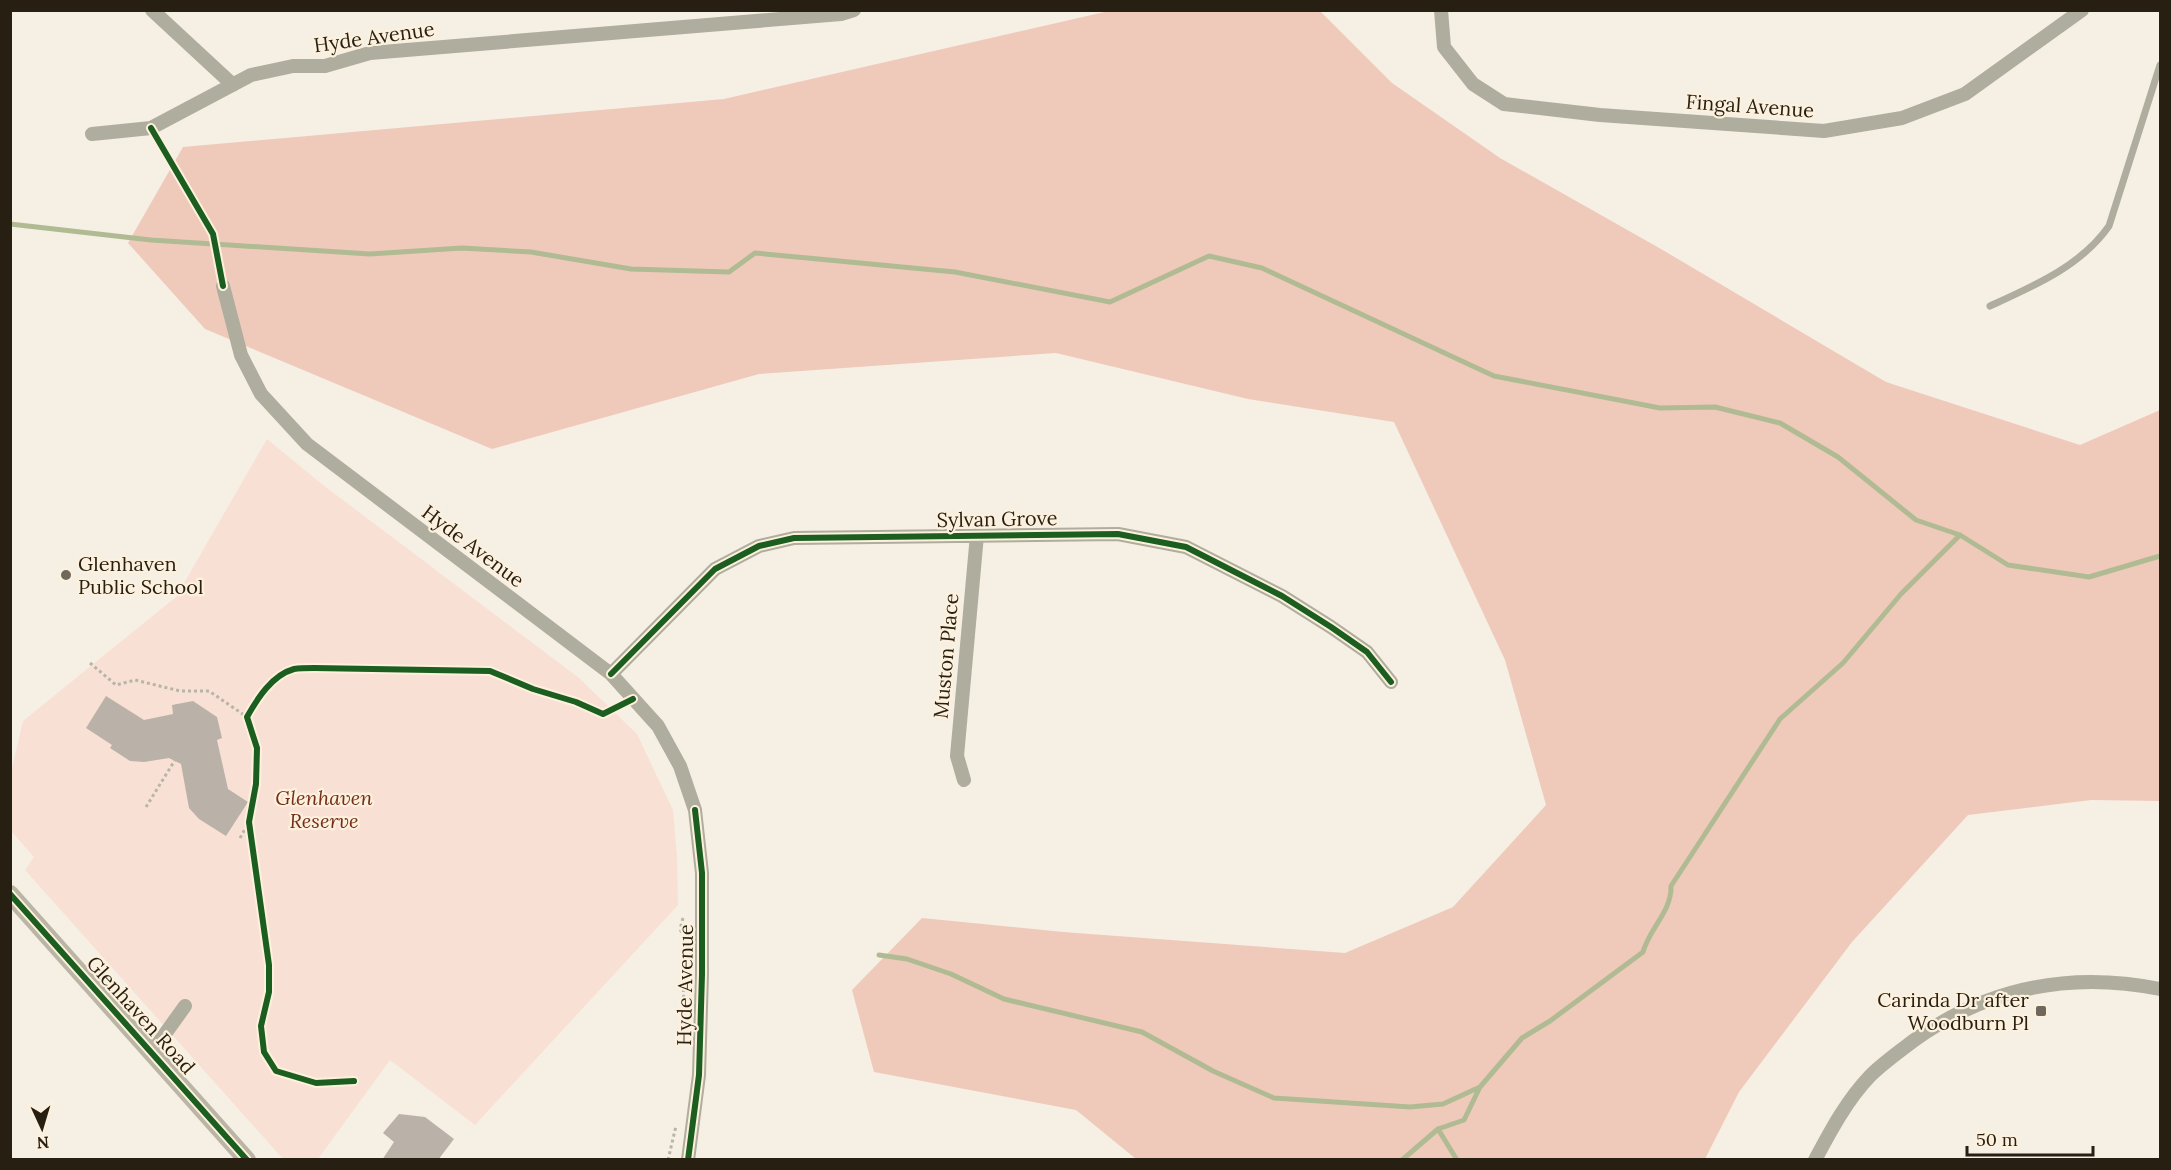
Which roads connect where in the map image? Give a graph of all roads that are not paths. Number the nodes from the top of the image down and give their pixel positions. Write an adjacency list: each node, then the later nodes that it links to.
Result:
1 (152, 10): 6 (street)
2 (854, 10): 6 (street, Hyde Avenue)
3 (1441, 10): 4 (street, Fingal Avenue)
4 (2082, 10)
5 (2160, 65): 9 (lane)
6 (233, 85): 7 (street, Hyde Avenue)
7 (92, 134)
8 (223, 286): 11 (street, Hyde Avenue)
9 (1990, 306)
10 (977, 536): 11 (street, Sylvan Grove); 12 (street, Sylvan Grove); 13 (street, Muston Place)
11 (611, 674): 19 (street, Hyde Avenue)
12 (1391, 682)
13 (964, 780)
14 (10, 894): 17 (main road, Glenhaven Road)
15 (2160, 989): 20 (street)
16 (184, 1006): 17 (street)
17 (152, 1052): 18 (main road, Glenhaven Road)
18 (247, 1160)
19 (688, 1160)
20 (1815, 1160)

